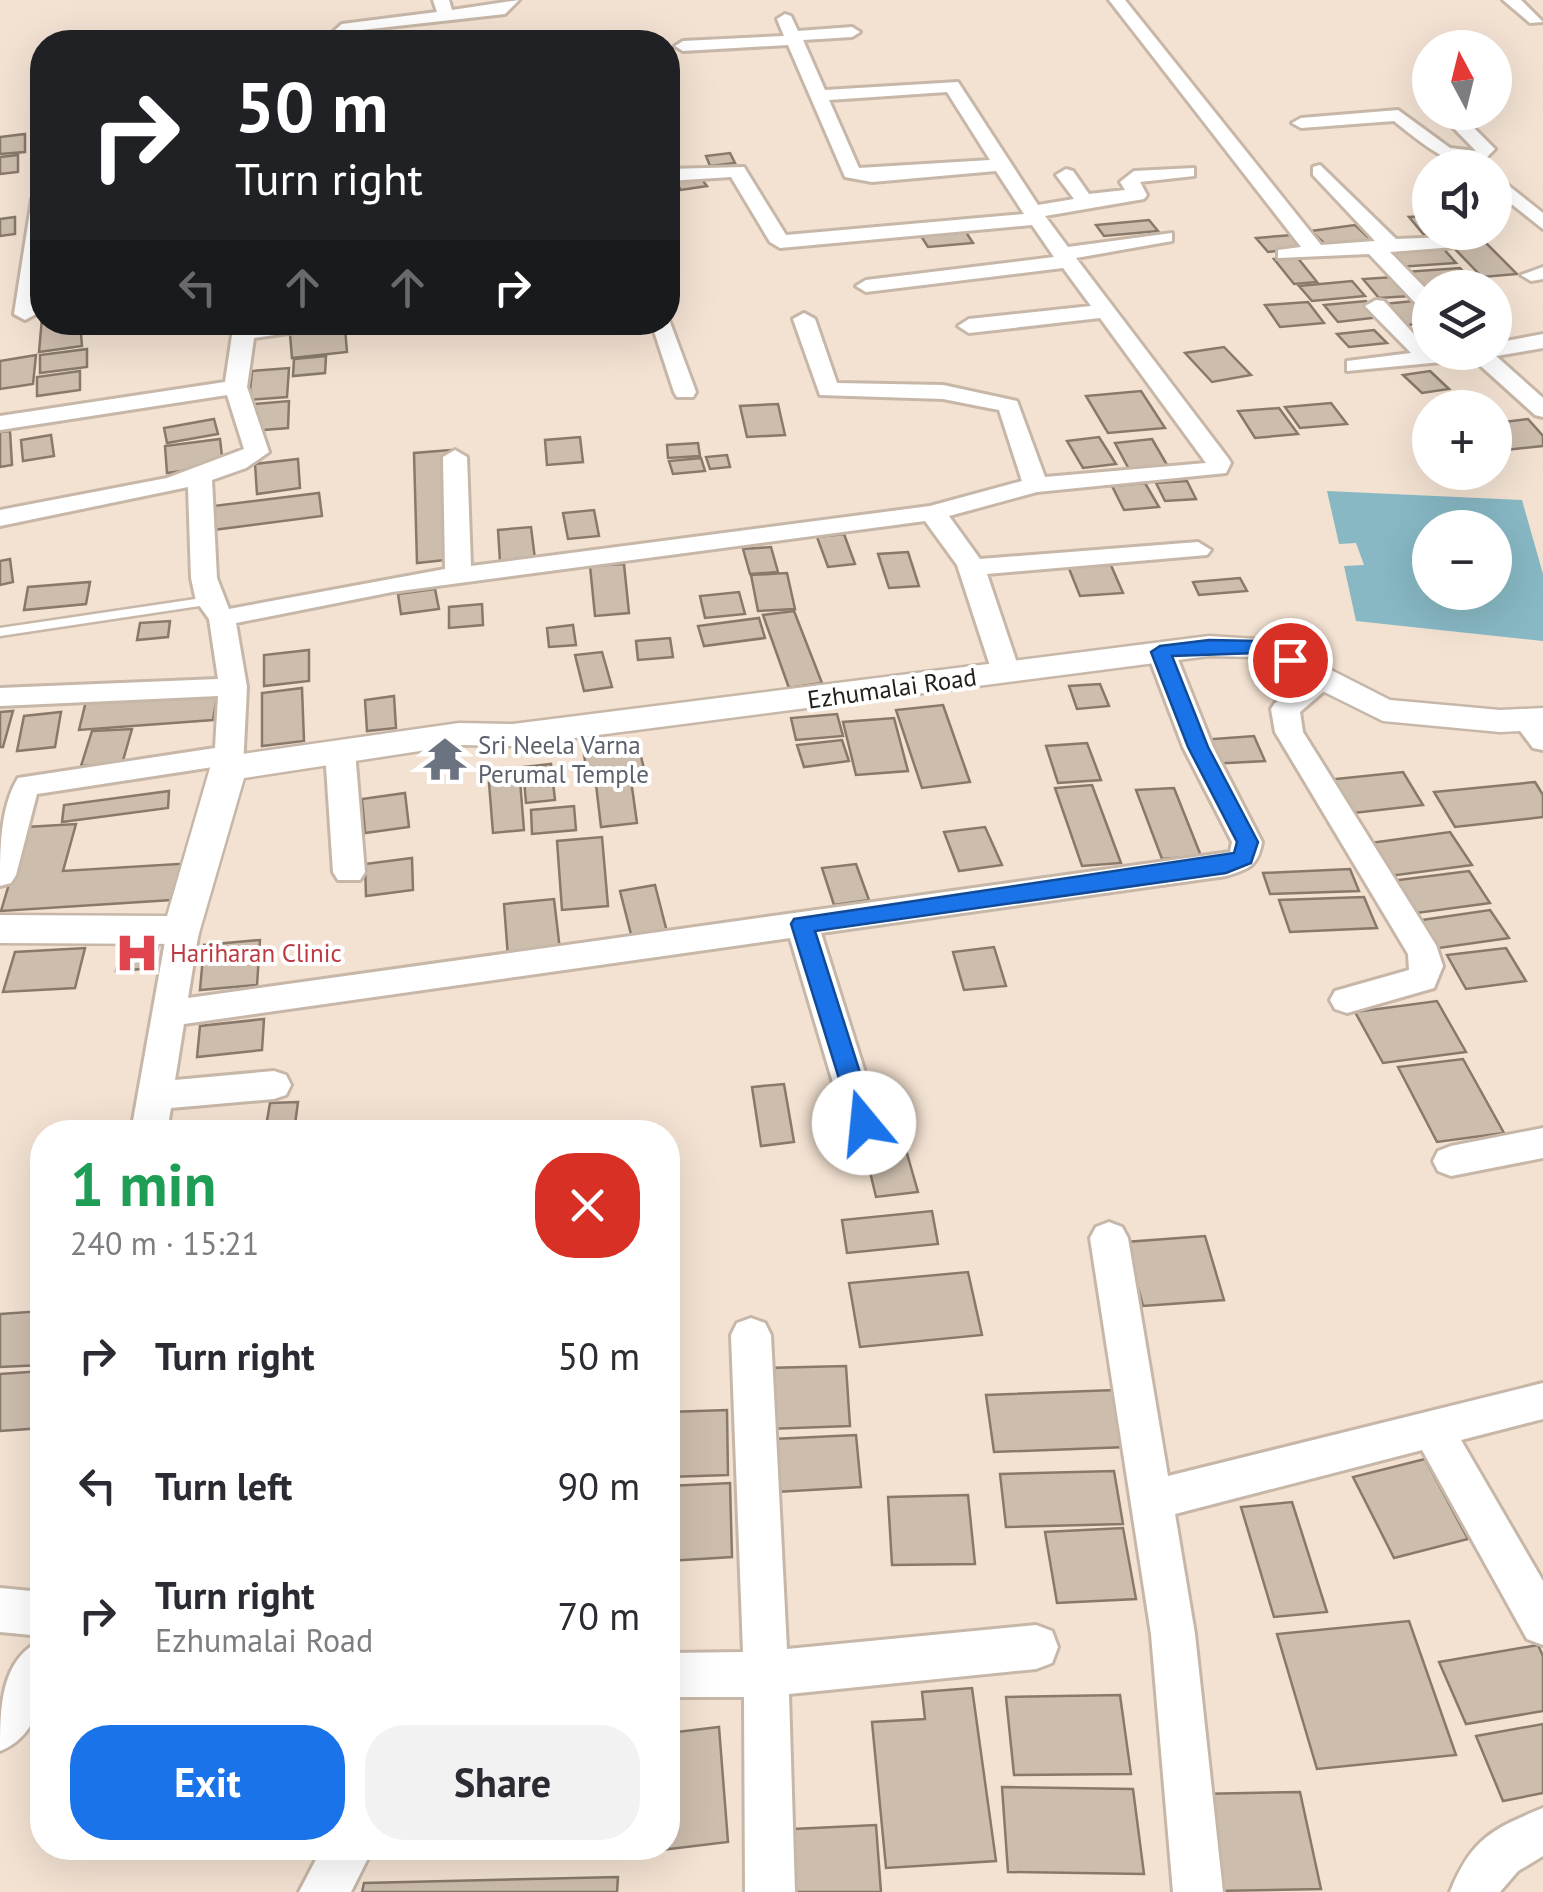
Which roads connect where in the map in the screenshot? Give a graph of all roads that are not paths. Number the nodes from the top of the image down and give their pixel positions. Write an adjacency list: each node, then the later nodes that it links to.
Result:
1 (511, 0): 4 (street)
2 (1117, 0): 27 (street)
3 (1511, 0): 5 (street)
4 (444, 8): 6 (street)
5 (1536, 20)
6 (364, 30)
7 (790, 32): 8 (street); 9 (street); 10 (street)
8 (852, 32)
9 (683, 46)
10 (817, 96): 15 (street); 15 (street)
11 (1301, 122): 13 (street)
12 (1466, 130): 14 (street)
13 (1441, 150)
14 (1485, 150)
15 (1002, 165): 22 (street)
16 (1320, 171): 26 (street)
17 (1187, 172): 21 (street)
18 (680, 174): 22 (street)
19 (1066, 175): 21 (street)
20 (1512, 196): 23 (street)
21 (1084, 200): 22 (street)
22 (1035, 216): 29 (street)
23 (1543, 224)
24 (1165, 236): 29 (street)
25 (1412, 244): 26 (street)
26 (1382, 246): 27 (street); 30 (street)
27 (1316, 252): 28 (street)
28 (1284, 254)
29 (1065, 258): 31 (street); 33 (street)
30 (1412, 283)
31 (866, 286)
32 (1376, 306): 41 (street)
33 (1104, 311): 37 (street); 52 (street)
34 (30, 314): 35 (street)
35 (0, 318)
36 (804, 319): 52 (street)
37 (969, 326)
38 (243, 335): 46 (street)
39 (666, 335): 47 (street)
40 (1543, 341): 42 (street)
41 (1412, 342)
42 (1512, 347)
43 (1412, 360): 44 (street)
44 (1355, 366)
45 (1498, 370): 48 (street)
46 (236, 387): 49 (street); 51 (street)
47 (684, 392)
48 (1543, 410)
49 (0, 423)
50 (455, 457): 57 (street)
51 (200, 475): 54 (street); 58 (street)
52 (1036, 485): 53 (street)
53 (931, 513): 56 (street); 57 (street)
54 (0, 518)
55 (1198, 550): 56 (street)
56 (970, 568): 61 (street)
57 (458, 576): 58 (street)
58 (216, 609): 59 (lane); 63 (street)
59 (0, 632)
60 (1160, 652): 61 (street, Ezhumalai Road); 62 (street, Ezhumalai Road); 70 (street)
61 (1006, 672): 66 (street, Ezhumalai Road)
62 (1323, 680): 65 (street, Ezhumalai Road); 73 (street)
63 (233, 687): 64 (street); 67 (street)
64 (0, 697)
65 (1537, 726)
66 (340, 751): 67 (street, Ezhumalai Road); 68 (street)
67 (228, 762): 69 (street); 72 (street)
68 (349, 872)
69 (0, 874)
70 (802, 924): 74 (street); 78 (street)
71 (0, 929): 72 (street)
72 (184, 930): 74 (street)
73 (1347, 1000)
74 (169, 1013): 76 (street)
75 (274, 1085): 76 (street)
76 (156, 1095): 77 (street)
77 (152, 1120)
78 (864, 1123)
79 (1543, 1143): 80 (street)
80 (1451, 1161)
81 (1109, 1238): 85 (street)
82 (751, 1336): 90 (street)
83 (1543, 1401): 84 (street)
84 (1431, 1427): 85 (street); 88 (street)
85 (1151, 1500): 98 (street)
86 (0, 1610): 87 (street)
87 (30, 1613)
88 (1543, 1622)
89 (1036, 1647): 90 (street)
90 (766, 1674): 91 (street); 97 (street)
91 (680, 1675)
92 (30, 1687): 93 (street)
93 (0, 1728)
94 (1543, 1832): 99 (street)
95 (342, 1860): 96 (street)
96 (324, 1892)
97 (770, 1892)
98 (1198, 1892)
99 (1475, 1892)

